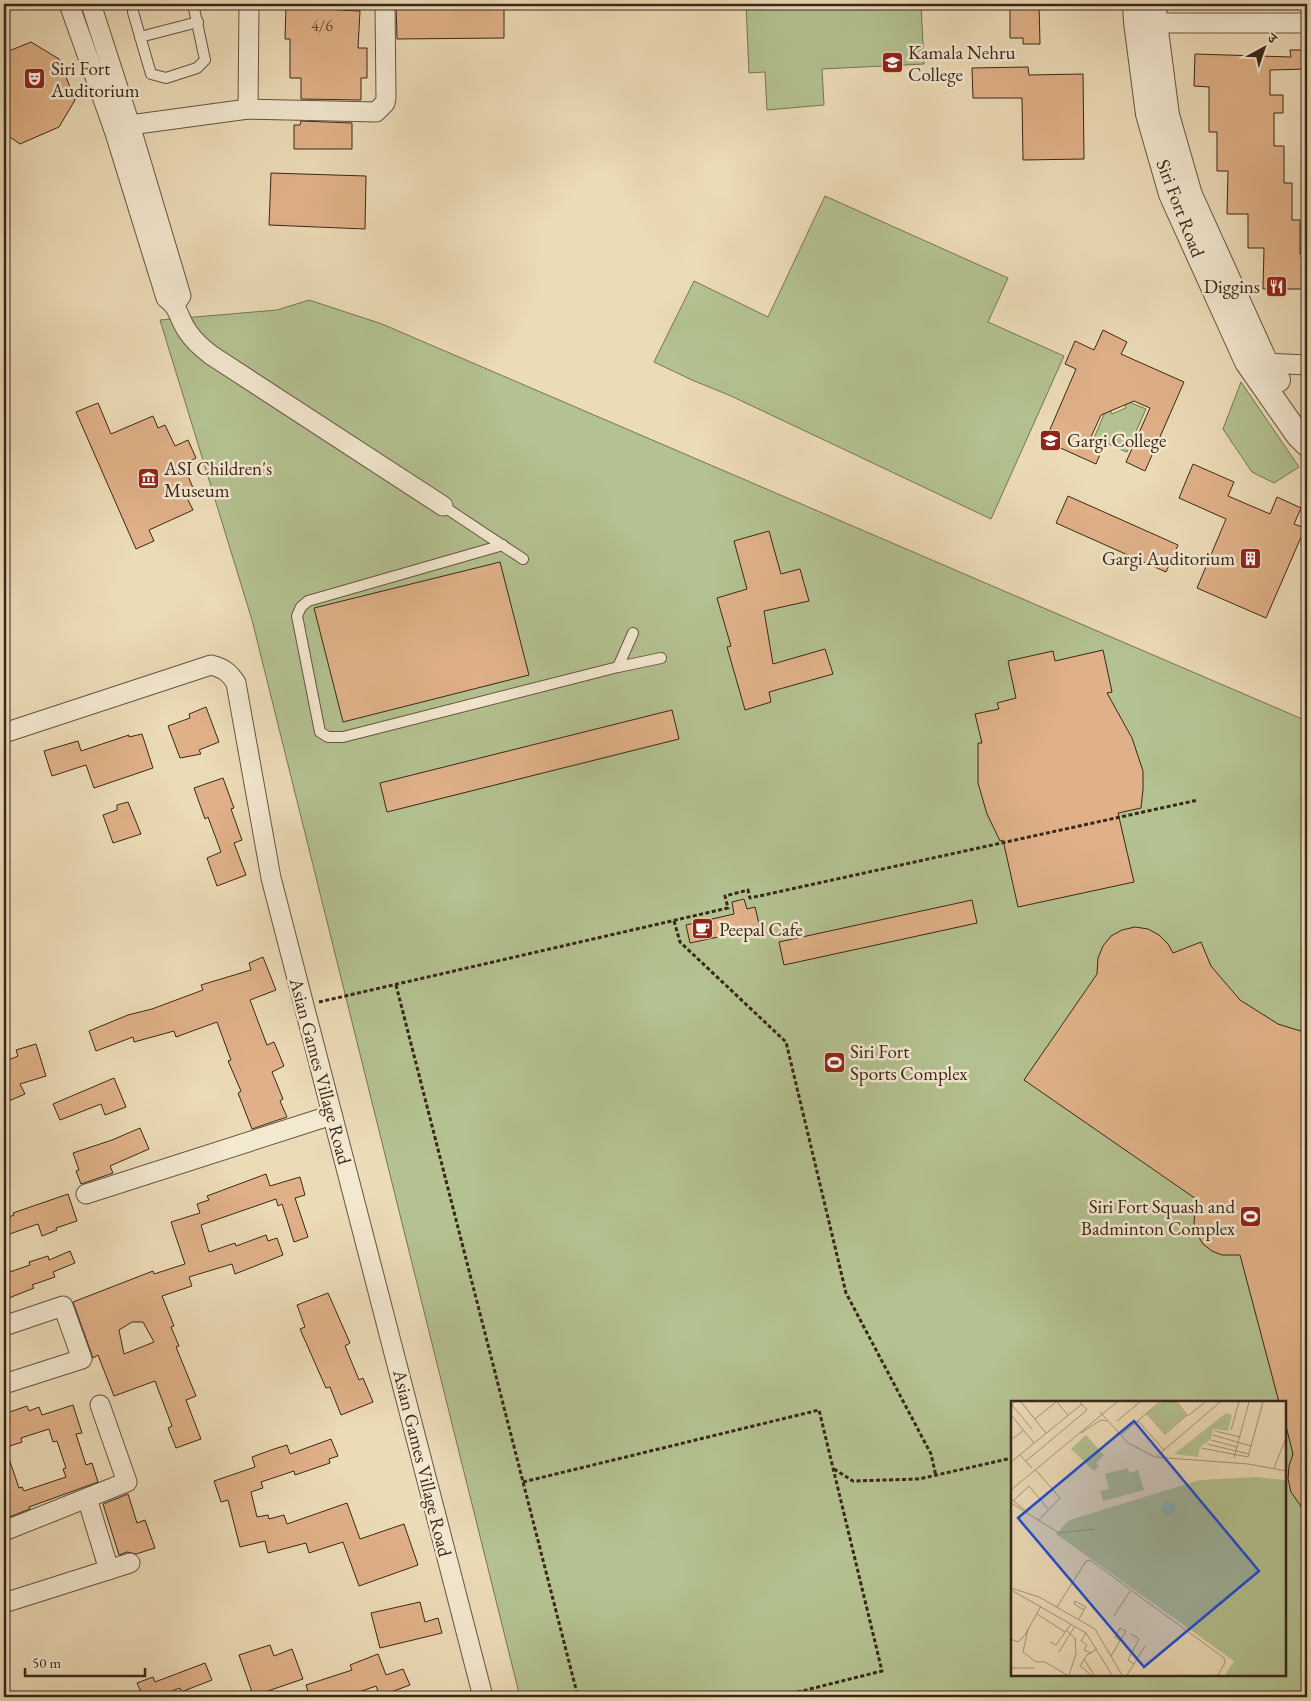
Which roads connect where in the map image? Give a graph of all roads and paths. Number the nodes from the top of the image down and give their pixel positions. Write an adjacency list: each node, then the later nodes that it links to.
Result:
1 (69, 4): 13 (street)
2 (91, 4): 13 (street)
3 (133, 4): 11 (lane)
4 (193, 4): 9 (lane)
5 (250, 4): 12 (street)
6 (385, 4): 12 (street)
7 (1135, 4): 17 (street, Siri Fort Road)
8 (1155, 13): 10 (street); 14 (street, Siri Fort Road)
9 (198, 22): 11 (lane); 11 (lane)
10 (1307, 23)
11 (140, 37)
12 (248, 109): 13 (street)
13 (122, 128): 18 (street)
14 (1266, 363): 15 (street); 16 (street, Siri Fort Road)
15 (1307, 365)
16 (1307, 422)
17 (1307, 444)
18 (443, 506): 19 (lane)
19 (503, 545): 20 (lane); 23 (lane)
20 (523, 559)
21 (633, 633): 23 (lane)
22 (661, 658): 23 (lane)
23 (618, 667)
24 (4, 733): 28 (street, Asian Games Village Road)
25 (1198, 800): 26 (path)
26 (674, 921): 27 (path); 36 (path)
27 (396, 985): 28 (path); 37 (path)
28 (304, 1006): 29 (street, Asian Games Village Road)
29 (332, 1115): 30 (street); 43 (street, Asian Games Village Road)
30 (86, 1194)
31 (4, 1326): 32 (street)
32 (4, 1384)
33 (100, 1405): 38 (street)
34 (1011, 1458): 36 (path)
35 (833, 1468): 36 (path); 37 (path); 45 (path)
36 (936, 1476)
37 (523, 1482): 44 (path)
38 (87, 1498): 39 (street); 41 (street)
39 (4, 1531)
40 (130, 1563): 41 (street)
41 (109, 1570): 42 (street)
42 (4, 1603)
43 (483, 1697)
44 (578, 1697)
45 (778, 1697)

